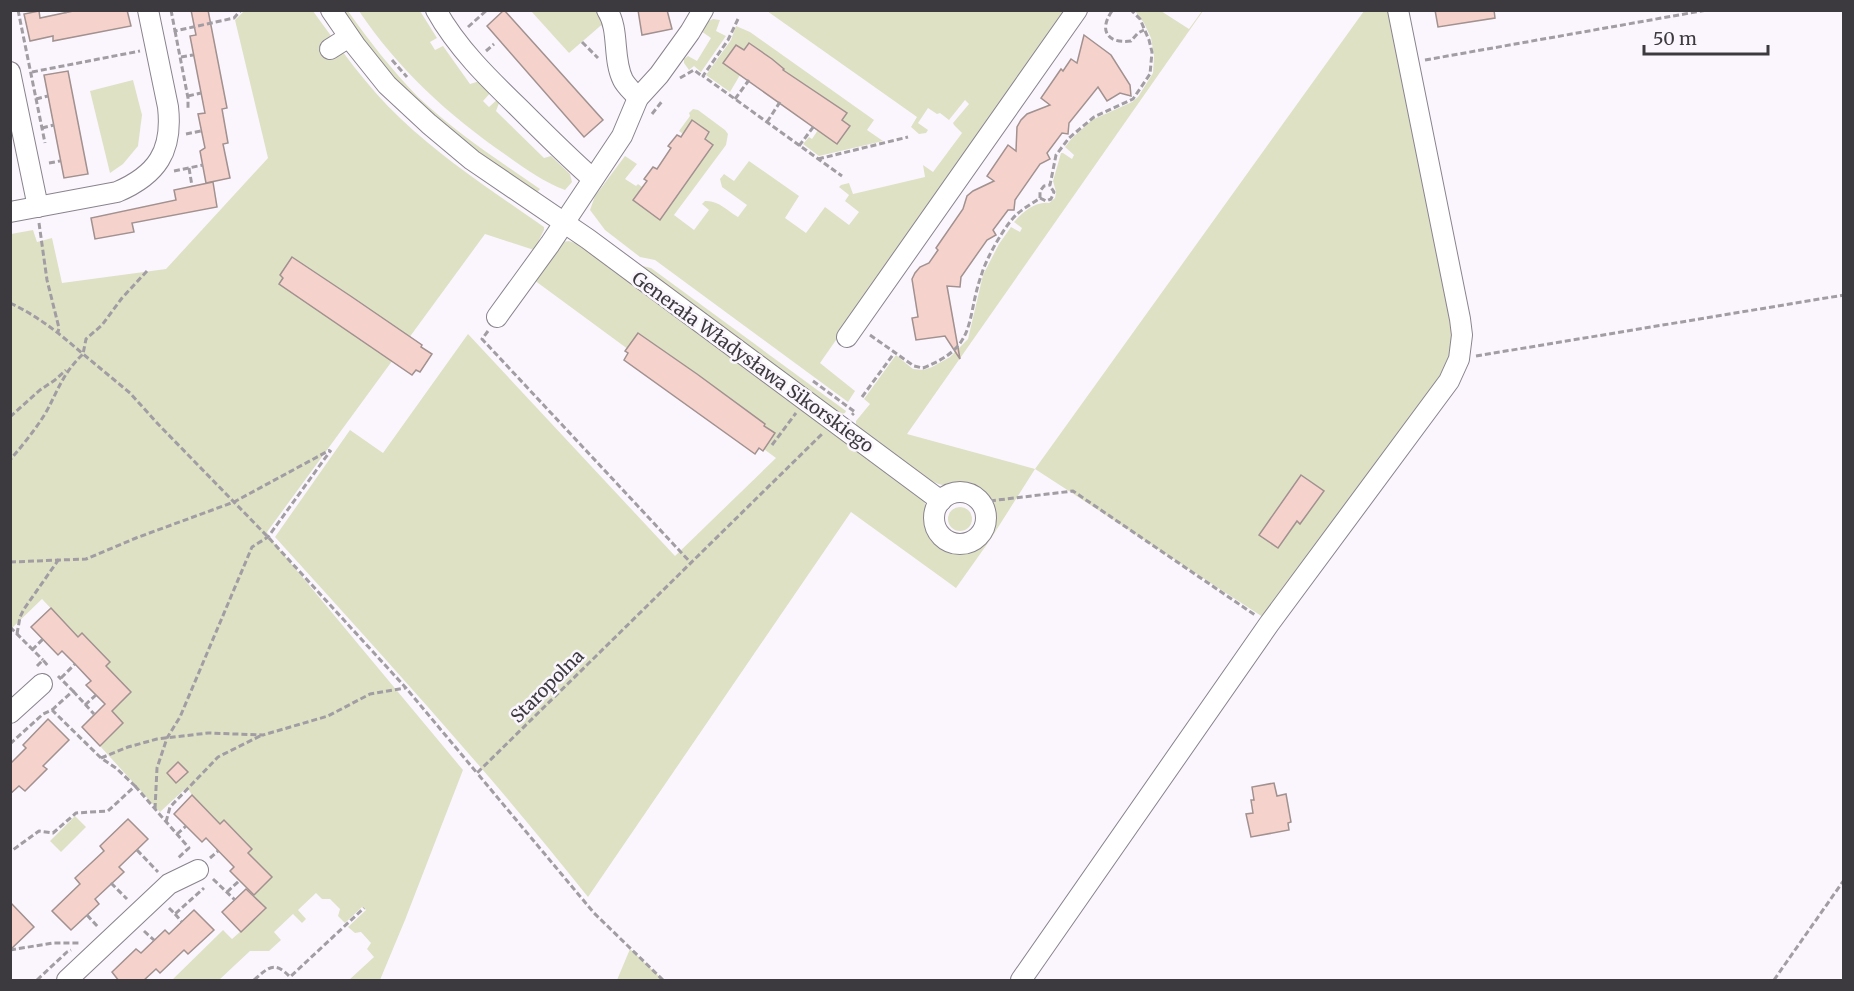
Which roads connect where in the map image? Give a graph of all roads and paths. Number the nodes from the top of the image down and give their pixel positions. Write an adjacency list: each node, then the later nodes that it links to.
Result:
1 (18, 10): 27 (path)
2 (148, 10): 20 (street)
3 (171, 10): 4 (path)
4 (241, 10)
5 (331, 10): 18 (street, Generała Władysława Sikorskiego)
6 (436, 10): 53 (street)
7 (488, 10): 17 (path)
8 (607, 10): 33 (street)
9 (703, 10): 33 (street)
10 (1077, 10): 64 (street)
11 (1112, 10): 16 (path)
12 (1131, 10): 16 (path)
13 (1398, 10): 26 (street)
14 (1707, 10): 26 (path)
15 (738, 19): 35 (path)
16 (1144, 30): 54 (path)
17 (463, 31)
18 (349, 37): 21 (street); 59 (street, Generała Władysława Sikorskiego)
19 (582, 42): 25 (path)
20 (156, 48): 27 (path); 57 (street)
21 (330, 49)
22 (387, 54): 28 (path)
23 (193, 55): 24 (path)
24 (181, 57)
25 (602, 63)
26 (1409, 63): 68 (street)
27 (18, 74): 34 (path); 57 (street)
28 (407, 78)
29 (749, 80): 35 (path)
30 (201, 93): 32 (path)
31 (48, 96): 34 (path)
32 (188, 96)
33 (638, 98): 53 (street)
34 (36, 99): 40 (path)
35 (735, 99): 37 (path)
36 (780, 102): 37 (path)
37 (767, 122): 45 (path)
38 (54, 125): 40 (path)
39 (814, 126): 45 (path)
40 (42, 128): 44 (path)
41 (201, 131): 42 (path)
42 (186, 134)
43 (908, 137): 47 (path)
44 (45, 146)
45 (800, 146): 47 (path)
46 (47, 154): 48 (path)
47 (818, 159): 52 (path)
48 (60, 161)
49 (203, 165): 50 (path)
50 (189, 168): 51 (path); 55 (path)
51 (174, 171)
52 (842, 176)
53 (593, 180): 59 (street)
54 (1050, 185): 56 (path); 56 (path)
55 (192, 186)
56 (1040, 198): 66 (path)
57 (38, 207): 58 (street); 65 (path)
58 (10, 212)
59 (564, 223): 63 (street); 72 (street, Generała Władysława Sikorskiego)
60 (147, 272): 67 (path)
61 (1844, 295): 68 (path)
62 (10, 303): 65 (path)
63 (497, 317): 80 (path)
64 (851, 331): 66 (path)
65 (58, 332): 67 (path)
66 (895, 352): 70 (path)
67 (82, 354): 69 (path); 75 (path)
68 (1459, 359): 81 (street)
69 (72, 365): 71 (path); 73 (path)
70 (862, 397)
71 (10, 417)
72 (834, 422): 74 (street, Generała Władysława Sikorskiego); 80 (path, Staropolna)
73 (10, 460)
74 (941, 501): 76 (street); 76 (street)
75 (234, 502): 77 (path); 77 (path); 78 (path)
76 (981, 502): 81 (path)
77 (268, 537): 89 (path); 96 (path)
78 (59, 559): 79 (path); 83 (path)
79 (10, 562)
80 (691, 563): 99 (path, Staropolna)
81 (1269, 624): 129 (street)
82 (10, 627): 83 (path)
83 (17, 634): 85 (path)
84 (43, 639): 85 (path)
85 (32, 650): 86 (path)
86 (43, 660)
87 (75, 664): 88 (path)
88 (51, 681): 93 (street)
89 (406, 688): 95 (path); 99 (path)
90 (73, 691): 92 (path)
91 (96, 694): 92 (path)
92 (86, 705): 94 (path)
93 (10, 713)
94 (94, 714)
95 (263, 735): 96 (path); 102 (path)
96 (168, 738): 98 (path); 101 (path)
97 (10, 744): 98 (path)
98 (101, 758): 100 (path)
99 (477, 773): 128 (path)
100 (135, 786): 101 (path); 107 (path)
101 (155, 809): 102 (path)
102 (166, 822): 104 (path)
103 (186, 826): 104 (path)
104 (177, 834): 108 (path)
105 (137, 850): 109 (path)
106 (218, 851): 110 (path)
107 (10, 852)
108 (173, 864)
109 (166, 869)
110 (206, 870): 114 (path); 126 (street)
111 (239, 880): 114 (path)
112 (1844, 880): 130 (path)
113 (111, 883): 116 (path)
114 (227, 892): 115 (path)
115 (235, 900)
116 (129, 902)
117 (364, 908): 127 (path)
118 (176, 914): 120 (path)
119 (87, 915): 122 (path)
120 (182, 922)
121 (139, 925): 123 (path)
122 (100, 929)
123 (154, 940)
124 (85, 943): 125 (path)
125 (10, 950)
126 (67, 981)
127 (254, 981)
128 (663, 981)
129 (1021, 981)
130 (1774, 981)

